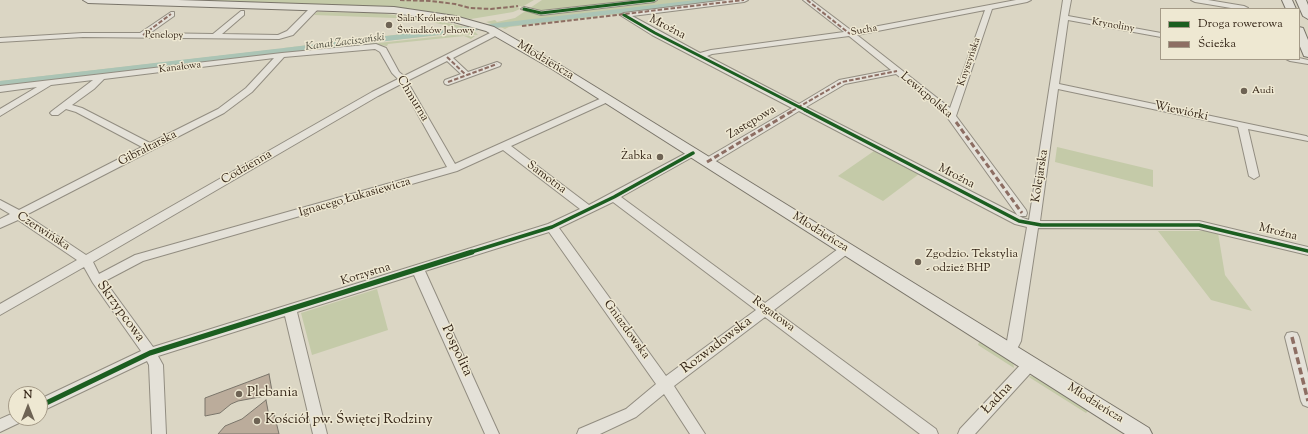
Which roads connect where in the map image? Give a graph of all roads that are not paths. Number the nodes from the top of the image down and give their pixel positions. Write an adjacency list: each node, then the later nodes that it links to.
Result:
1 (88, 0): 9 (main road, Młodzieńcza)
2 (654, 0): 13 (street)
3 (744, 0): 13 (street)
4 (807, 0): 20 (street, Lewicpolska)
5 (1027, 0): 10 (street, Sucha)
6 (1067, 0): 17 (street, Kolejarska)
7 (1195, 0): 11 (street)
8 (1301, 0): 16 (main road)
9 (316, 7): 18 (main road, Młodzieńcza); 23 (street, Penelopy)
10 (990, 8): 20 (street, Sucha); 46 (street, Knyszyńska)
11 (1244, 8)
12 (524, 9): 13 (street)
13 (629, 10): 28 (street, Mroźna)
14 (241, 13): 23 (street)
15 (171, 14): 21 (street)
16 (1308, 16)
17 (1064, 17): 22 (street, Krynoliny); 39 (street, Kolejarska)
18 (493, 31): 29 (street, Codzienna); 41 (main road, Młodzieńcza)
19 (1300, 33): 26 (main road)
20 (850, 34): 28 (street, Sucha); 33 (street, Lewicpolska)
21 (143, 35): 23 (street, Penelopy); 24 (street, Penelopy)
22 (1160, 35)
23 (215, 36)
24 (0, 40)
25 (359, 47): 27 (street, Kanałowa); 36 (street, Chmurna)
26 (1308, 54)
27 (282, 55): 35 (street, Kanałowa); 50 (street, Gibraltarska)
28 (700, 56): 43 (street, Mroźna)
29 (446, 58): 34 (street); 36 (street, Codzienna)
30 (1296, 60): 31 (street)
31 (1308, 62)
32 (498, 64): 34 (street)
33 (897, 71): 43 (street, Zastępowa); 46 (street, Lewicpolska)
34 (466, 75): 37 (street)
35 (101, 77): 38 (street, Kanałowa); 42 (street)
36 (402, 79): 53 (street, Chmurna); 65 (street, Codzienna)
37 (448, 82)
38 (51, 83): 40 (street, Kanałowa); 45 (street)
39 (1055, 86): 47 (street, Wiewiórki); 61 (street, Kolejarska)
40 (0, 89)
41 (607, 99): 49 (street, Ignacego Łukasiewicza); 51 (main road, Młodzieńcza)
42 (65, 106): 44 (street); 50 (street)
43 (799, 107): 52 (street, Zastępowa); 61 (street, Mroźna)
44 (55, 113)
45 (0, 114)
46 (952, 115): 58 (street, Lewicpolska)
47 (1242, 126): 48 (street, Wiewiórki); 54 (street)
48 (1306, 139)
49 (504, 146): 53 (street, Ignacego Łukasiewicza); 57 (street, Samotna)
50 (151, 148): 59 (street, Gibraltarska)
51 (692, 153): 52 (main road, Młodzieńcza); 55 (street, Korzystna)
52 (707, 162): 63 (main road, Młodzieńcza)
53 (453, 169): 67 (street, Ignacego Łukasiewicza)
54 (1254, 176)
55 (614, 197): 57 (street, Korzystna); 70 (street, Regatowa)
56 (0, 203): 59 (street, Czerwińska)
57 (588, 210): 62 (street, Korzystna)
58 (1022, 213)
59 (18, 215): 60 (street, Gibraltarska); 65 (street, Czerwińska)
60 (0, 224)
61 (1033, 224): 64 (street, Mroźna); 72 (street, Kolejarska)
62 (552, 227): 66 (street, Korzystna); 75 (street, Gniazdowska)
63 (846, 249): 70 (street, Rozwadowska); 72 (main road, Młodzieńcza)
64 (1308, 251)
65 (86, 261): 67 (street, Skrzypcowa); 69 (street, Codzienna)
66 (418, 269): 68 (street, Korzystna); 80 (street, Pospolita)
67 (97, 280): 73 (street, Skrzypcowa)
68 (290, 309): 73 (street, Korzystna); 79 (street)
69 (0, 310)
70 (766, 310): 75 (street, Rozwadowska); 83 (street, Regatowa)
71 (1292, 337): 76 (street)
72 (1009, 351): 74 (main road, Młodzieńcza)
73 (150, 353): 77 (street, Korzystna); 78 (street, Skrzypcowa)
74 (1030, 364): 84 (street, Ładna); 85 (main road, Młodzieńcza)
75 (665, 385): 81 (street, Rozwadowska); 82 (street, Gniazdowska)
76 (1308, 401)
77 (48, 402)
78 (159, 434)
79 (320, 434)
80 (492, 434)
81 (584, 434)
82 (698, 434)
83 (931, 434)
84 (965, 434)
85 (1142, 434)

